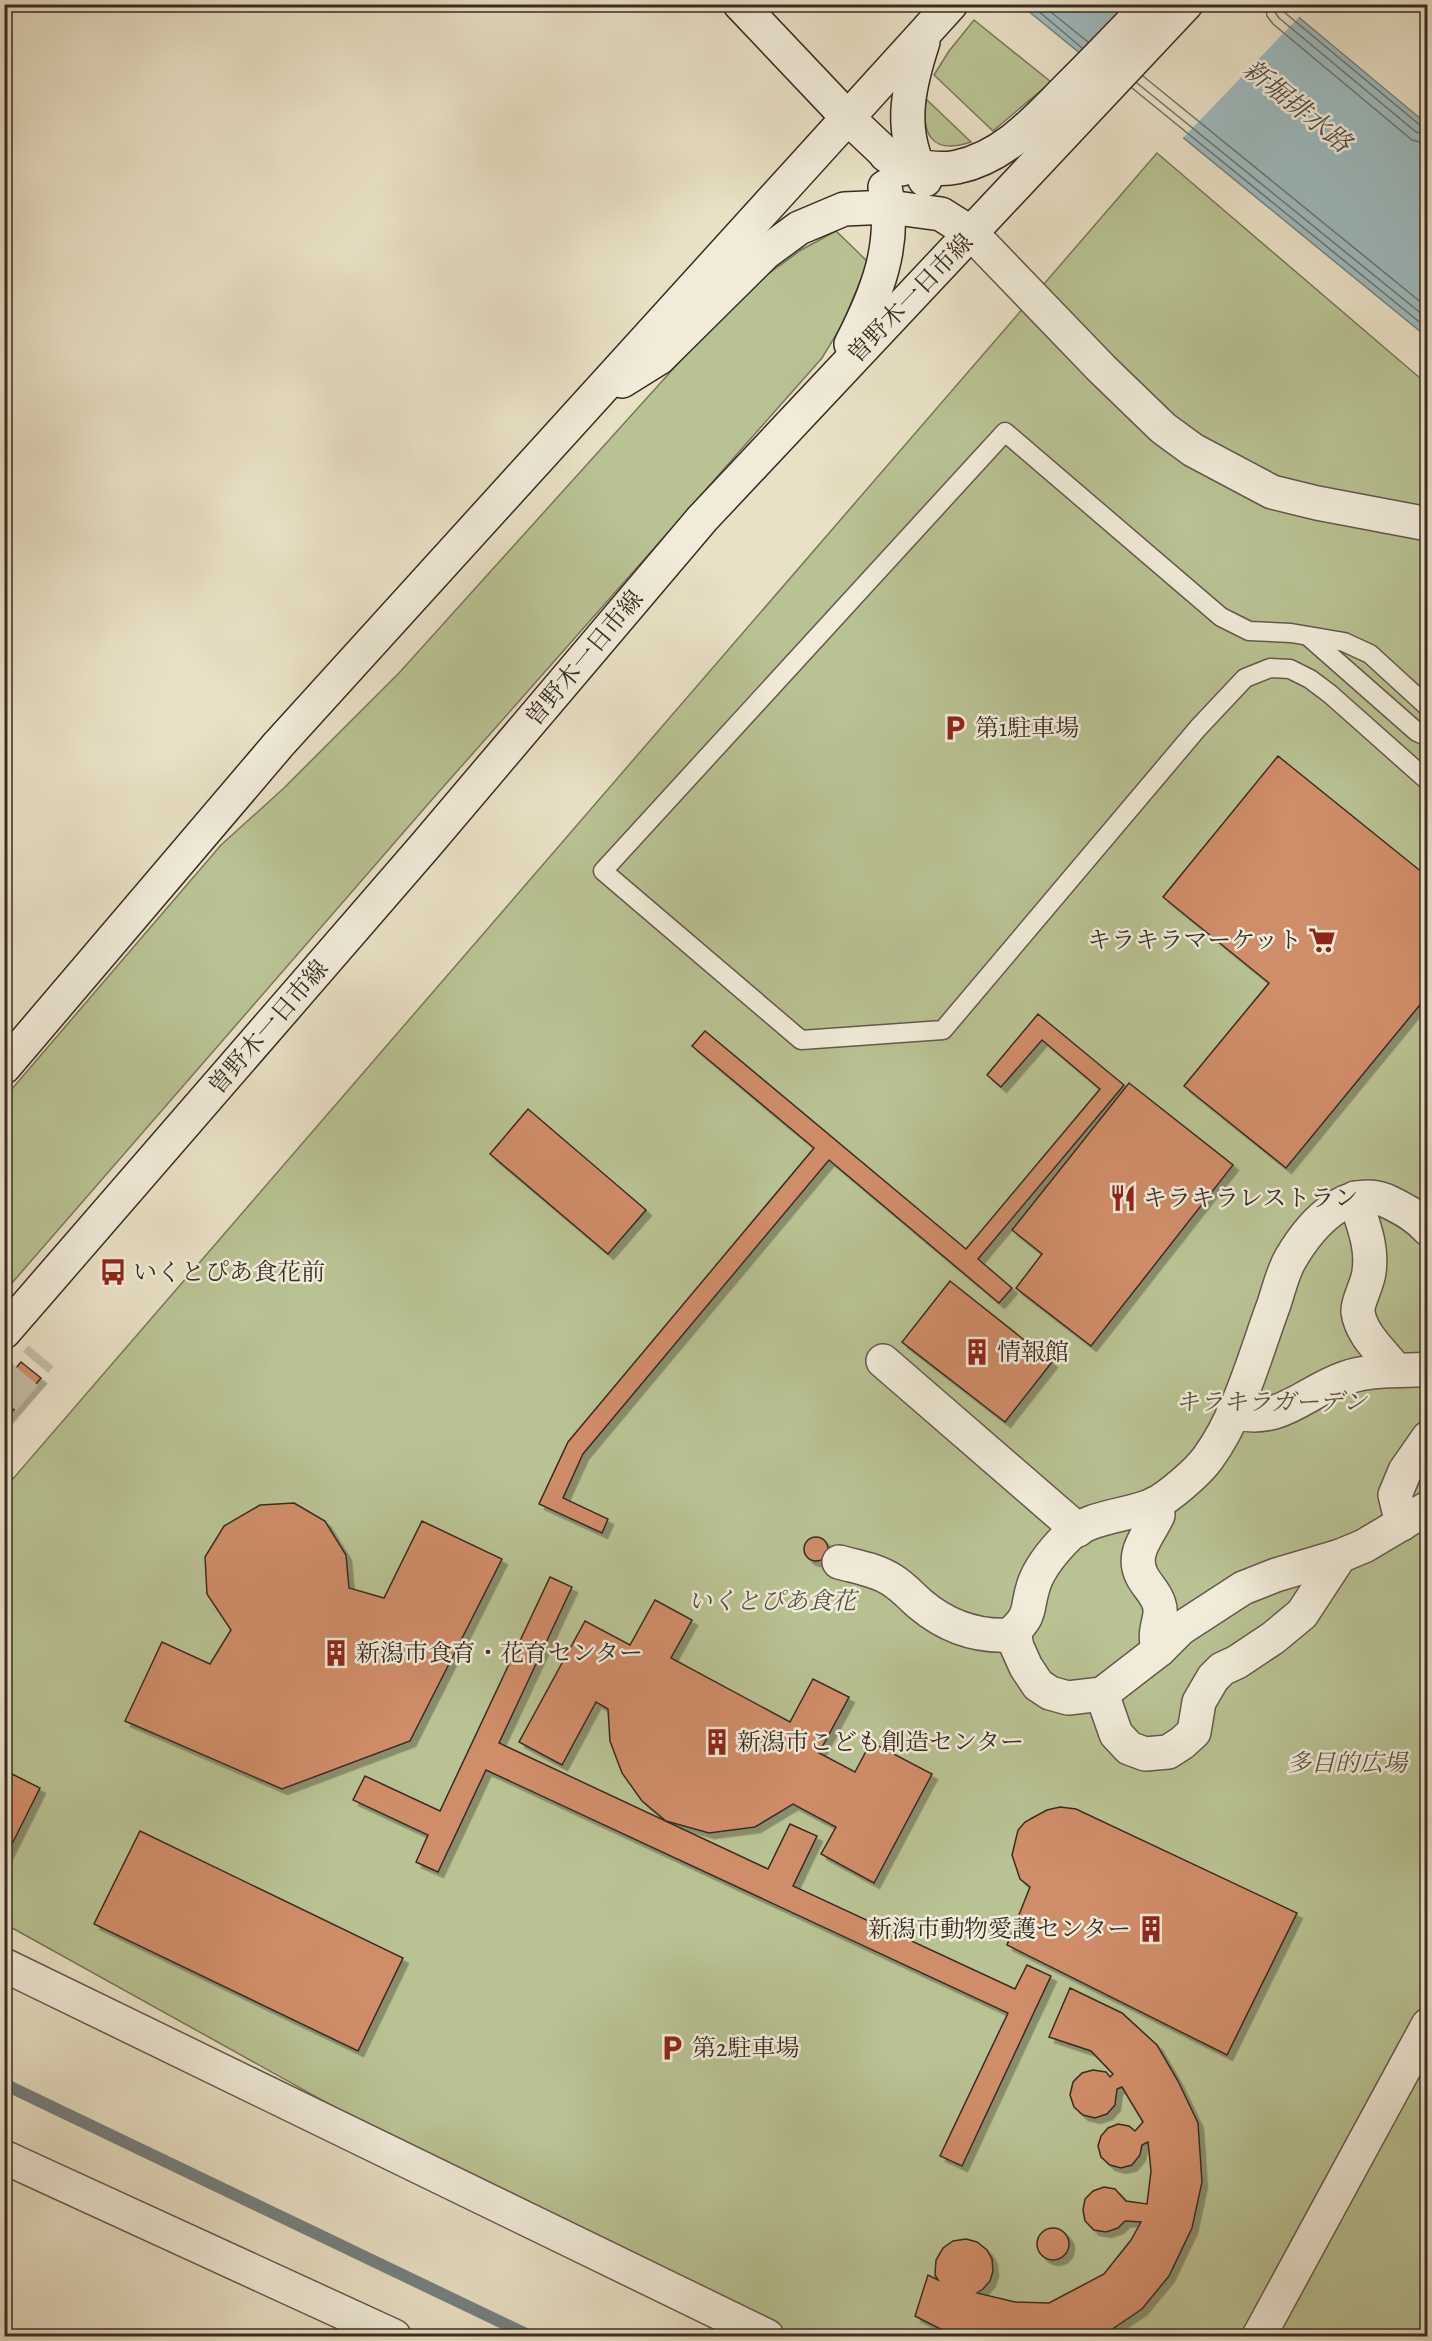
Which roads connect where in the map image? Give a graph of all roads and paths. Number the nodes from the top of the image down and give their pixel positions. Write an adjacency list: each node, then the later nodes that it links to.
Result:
1 (740, 4): 7 (street)
2 (951, 4): 5 (street)
3 (1150, 4): 6 (street)
4 (1186, 4): 6 (street, 曽野木一日市線)
5 (926, 33): 7 (street); 7 (street)
6 (1091, 84): 7 (street); 9 (street, 曽野木一日市線)
7 (880, 144): 8 (street); 9 (street); 11 (street)
8 (889, 207): 9 (street); 10 (street); 11 (street)
9 (971, 233): 10 (street, 曽野木一日市線); 12 (street)
10 (834, 377): 20 (street, 曽野木一日市線)
11 (585, 405): 17 (street)
12 (1428, 524)
13 (1309, 637): 14 (lane); 15 (lane); 16 (lane)
14 (1428, 707)
15 (1428, 737)
16 (1428, 781)
17 (4, 1067)
18 (1355, 1198): 19 (street); 22 (street); 23 (street)
19 (1428, 1229)
20 (4, 1332)
21 (883, 1361): 27 (street)
22 (1412, 1369): 23 (street)
23 (1233, 1412): 25 (street)
24 (1428, 1438): 26 (street)
25 (1154, 1504): 27 (street); 31 (street)
26 (1415, 1516): 28 (street)
27 (1078, 1530): 30 (street)
28 (1340, 1556): 31 (street); 32 (street)
29 (839, 1562): 30 (street)
30 (1014, 1631): 32 (street)
31 (1159, 1650): 32 (street)
32 (1102, 1694)
33 (4, 1965): 37 (street)
34 (1428, 2025): 38 (street)
35 (4, 2157): 36 (street)
36 (394, 2337)
37 (767, 2337)
38 (1259, 2337)

